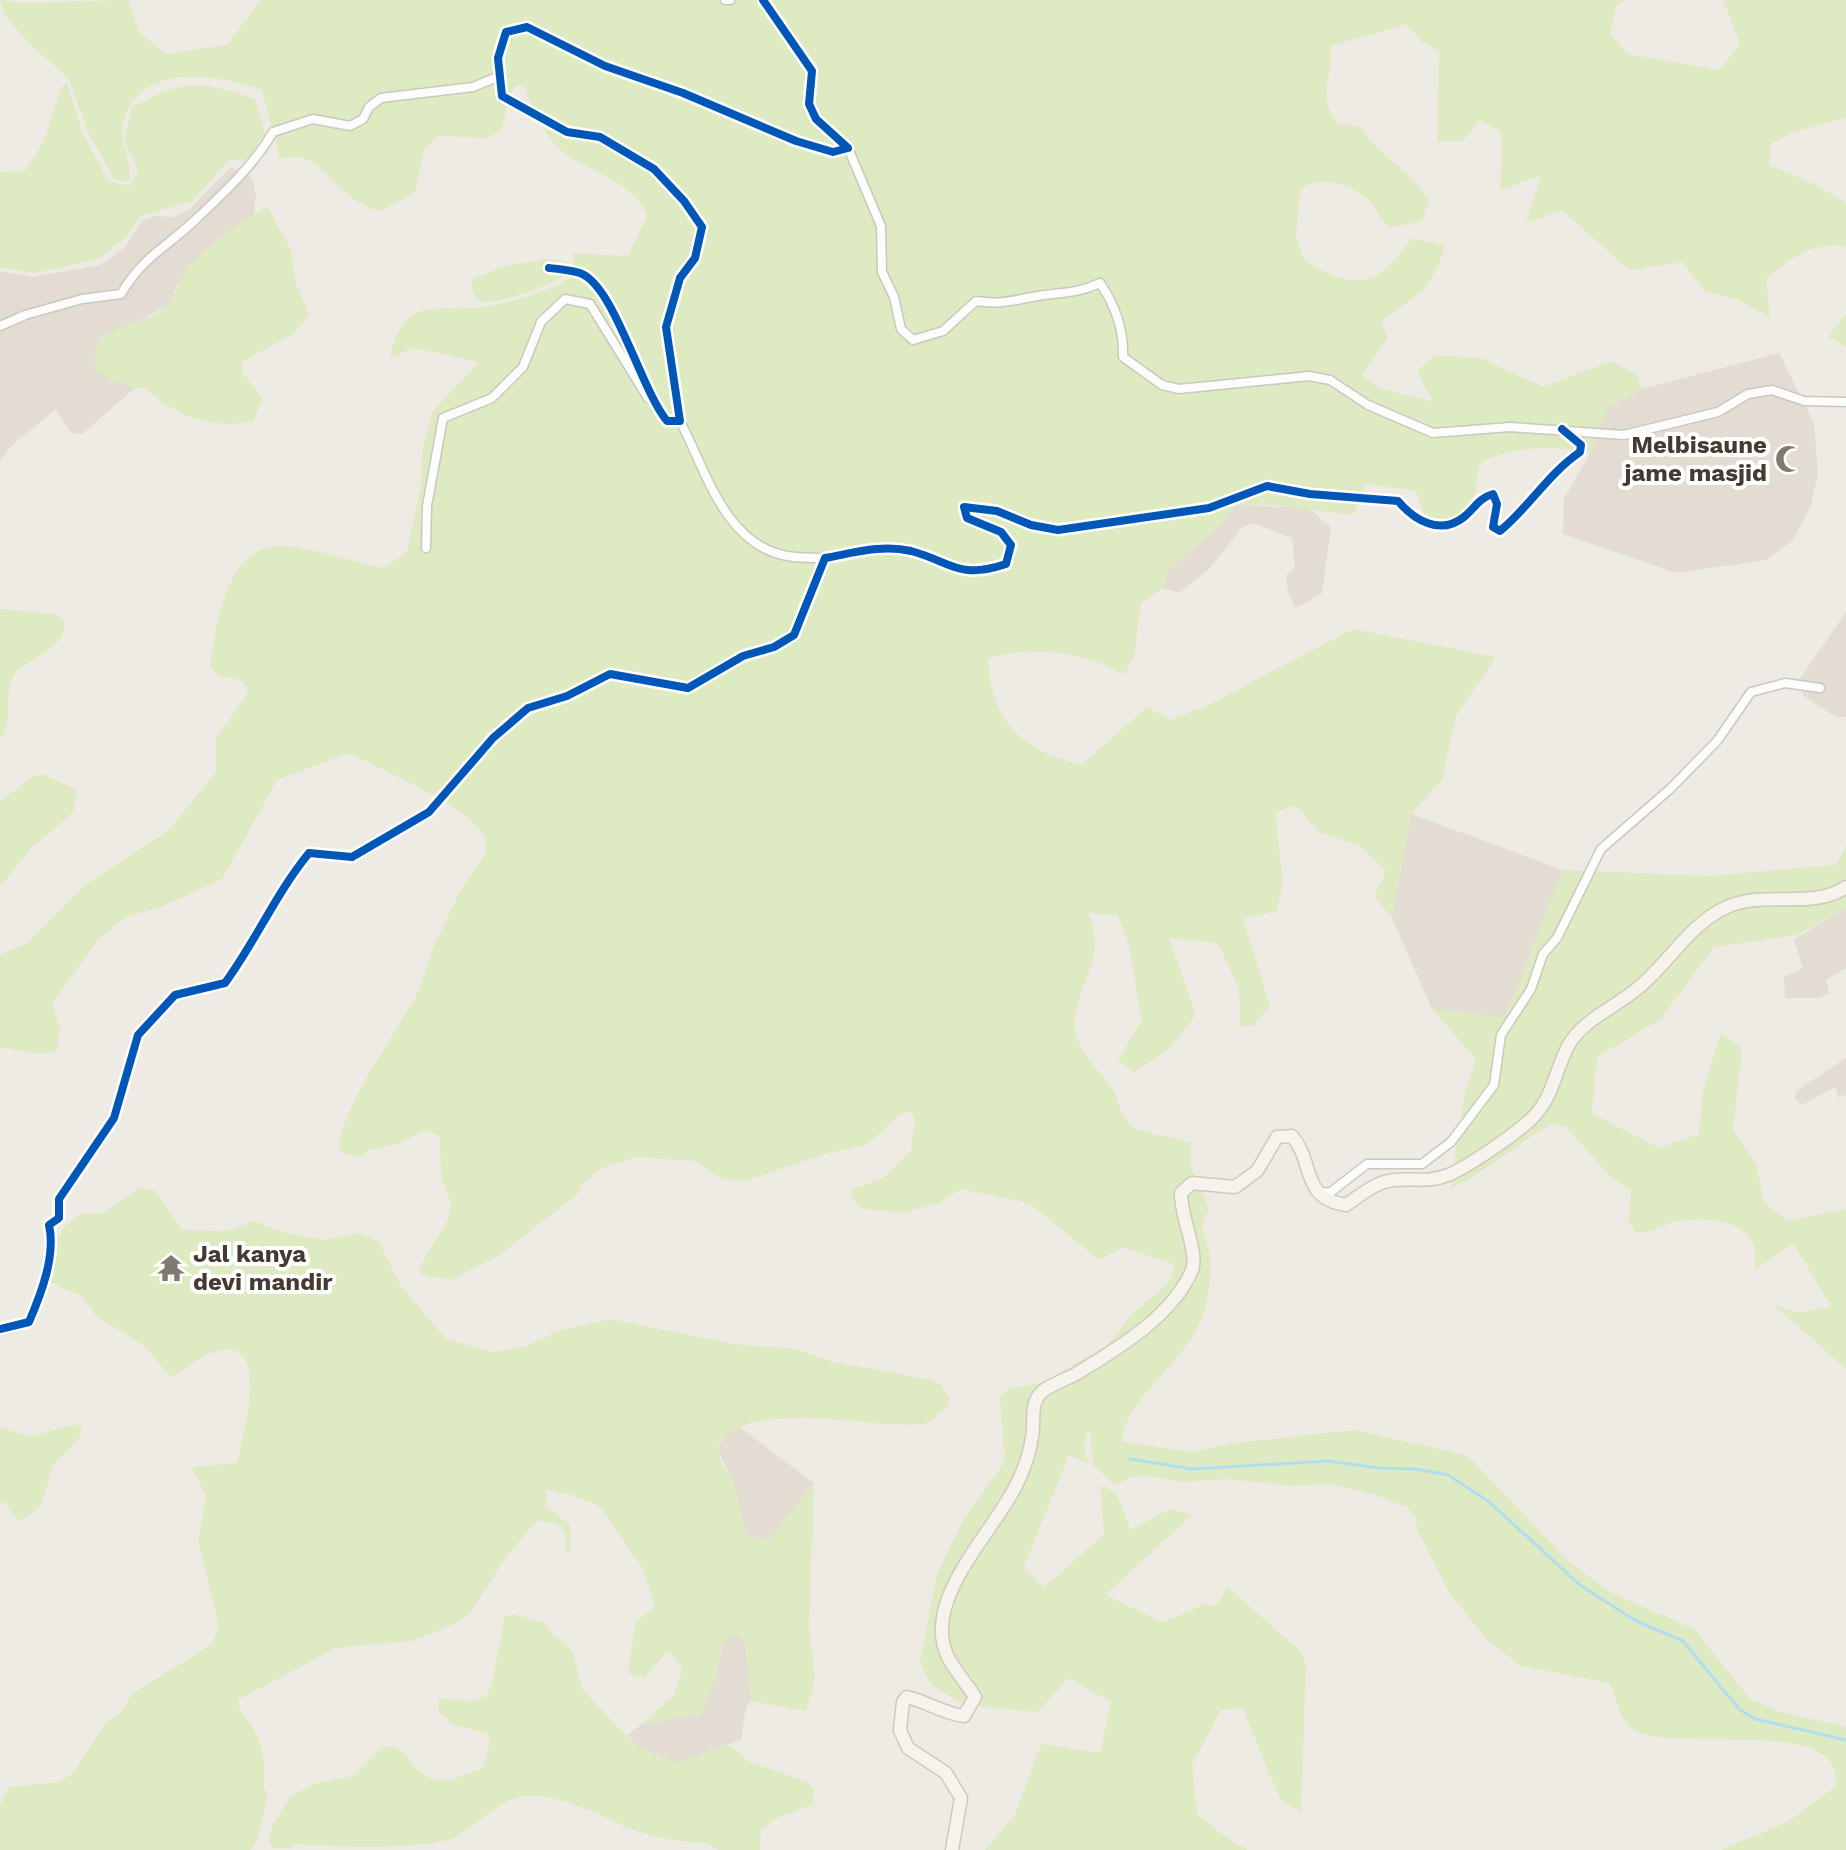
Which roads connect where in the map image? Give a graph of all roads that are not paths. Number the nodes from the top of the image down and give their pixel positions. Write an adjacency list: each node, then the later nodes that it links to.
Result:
1 (763, 0): 3 (street)
2 (497, 77): 3 (street); 5 (street); 8 (street)
3 (848, 148): 9 (street)
4 (549, 268): 7 (street)
5 (0, 326)
6 (1846, 402): 9 (street)
7 (653, 404): 8 (street); 10 (street)
8 (680, 421): 11 (street)
9 (1562, 429): 11 (street)
10 (426, 548)
11 (825, 558): 15 (street)
12 (1820, 688): 14 (street)
13 (1846, 887): 14 (main road)
14 (1317, 1193): 16 (main road)
15 (0, 1329)
16 (952, 1850)

